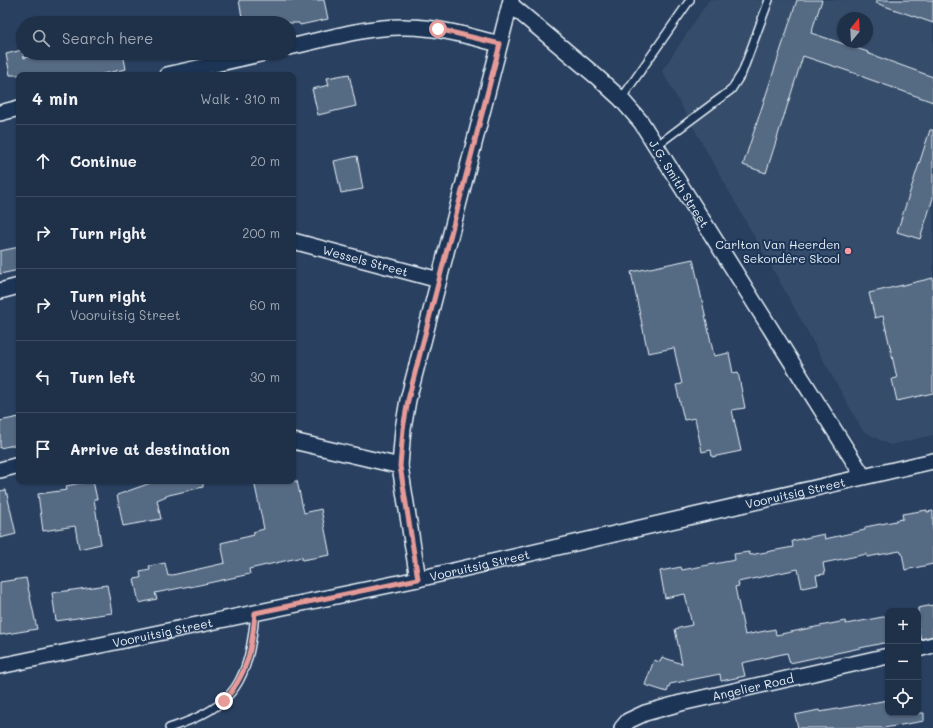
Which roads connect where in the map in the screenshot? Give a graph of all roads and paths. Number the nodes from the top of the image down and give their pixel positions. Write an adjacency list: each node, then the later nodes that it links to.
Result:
1 (690, 0): 8 (lane)
2 (769, 0): 11 (lane)
3 (510, 2): 4 (street); 8 (street, J.G. Smith Street)
4 (500, 44): 5 (street); 13 (street)
5 (296, 45)
6 (233, 60): 7 (street)
7 (180, 72)
8 (621, 99): 11 (street, J.G. Smith Street)
9 (16, 109): 10 (street)
10 (0, 112)
11 (656, 146): 21 (street, J.G. Smith Street)
12 (296, 242): 13 (street, Wessels Street)
13 (439, 280): 19 (street)
14 (16, 287): 15 (street)
15 (0, 291)
16 (296, 442): 19 (street)
17 (933, 461): 21 (street, Vooruitsig Street)
18 (16, 466): 20 (street)
19 (400, 466): 22 (street)
20 (0, 470)
21 (863, 476): 22 (street, Vooruitsig Street)
22 (418, 579): 23 (street, Vooruitsig Street)
23 (255, 613): 27 (street, Vooruitsig Street); 28 (lane)
24 (933, 645): 25 (street)
25 (921, 648)
26 (885, 657): 29 (street, Angelier Road)
27 (0, 666)
28 (169, 728)
29 (622, 728)

